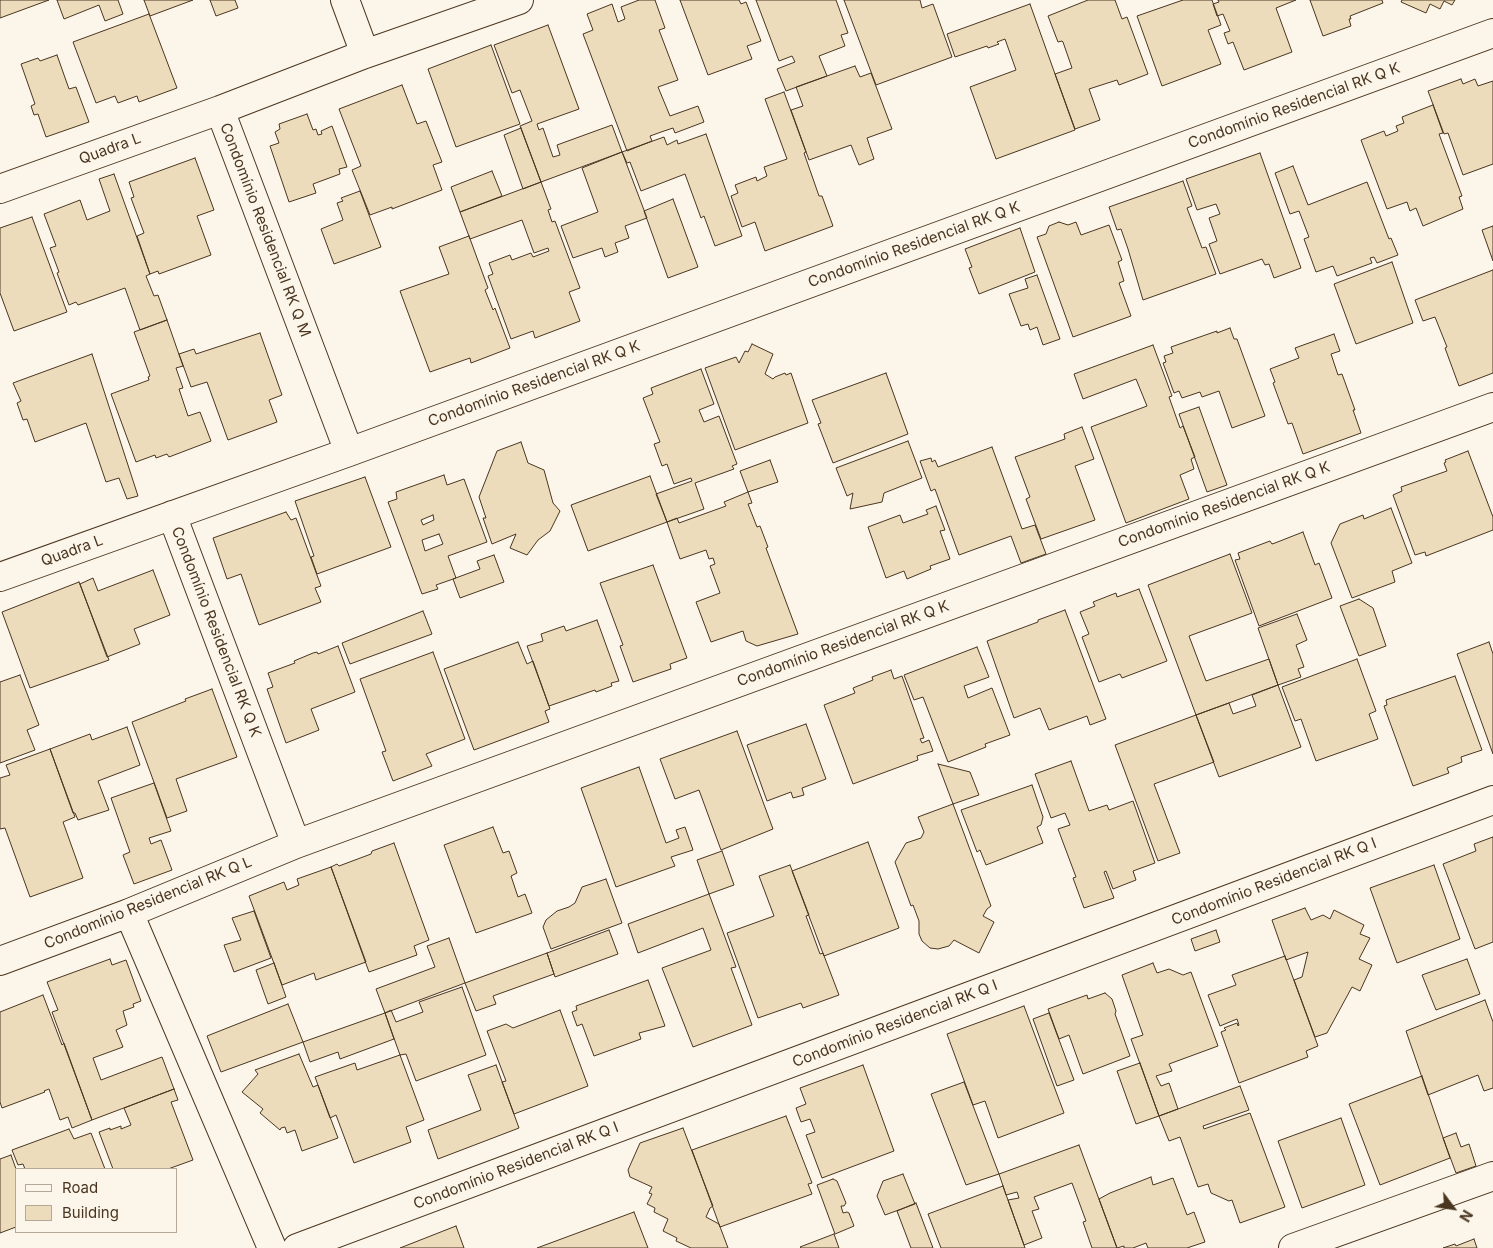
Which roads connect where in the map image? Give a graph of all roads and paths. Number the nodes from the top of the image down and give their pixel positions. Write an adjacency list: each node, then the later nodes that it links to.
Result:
1 (344, 0): 4 (street)
2 (519, 0): 4 (street, Condomínio Residencial RK Q M)
3 (1493, 33): 8 (street, Condomínio Residencial RK Q K)
4 (365, 54): 5 (street, Condomínio Residencial RK Q M)
5 (220, 110): 6 (street, Quadra L); 8 (street, Condomínio Residencial RK Q M)
6 (0, 189)
7 (1493, 407): 12 (street, Condomínio Residencial RK Q K)
8 (349, 452): 9 (street, Condomínio Residencial RK Q K)
9 (172, 515): 10 (street, Quadra L); 12 (street, Condomínio Residencial RK Q K)
10 (0, 577)
11 (1493, 800): 17 (street, Condomínio Residencial RK Q I)
12 (296, 844): 13 (street, Condomínio Residencial RK Q L)
13 (129, 913): 14 (street, Condomínio Residencial RK Q L); 16 (street)
14 (0, 961)
15 (1493, 1176): 18 (street)
16 (272, 1248)
17 (297, 1248)
18 (1293, 1248)

